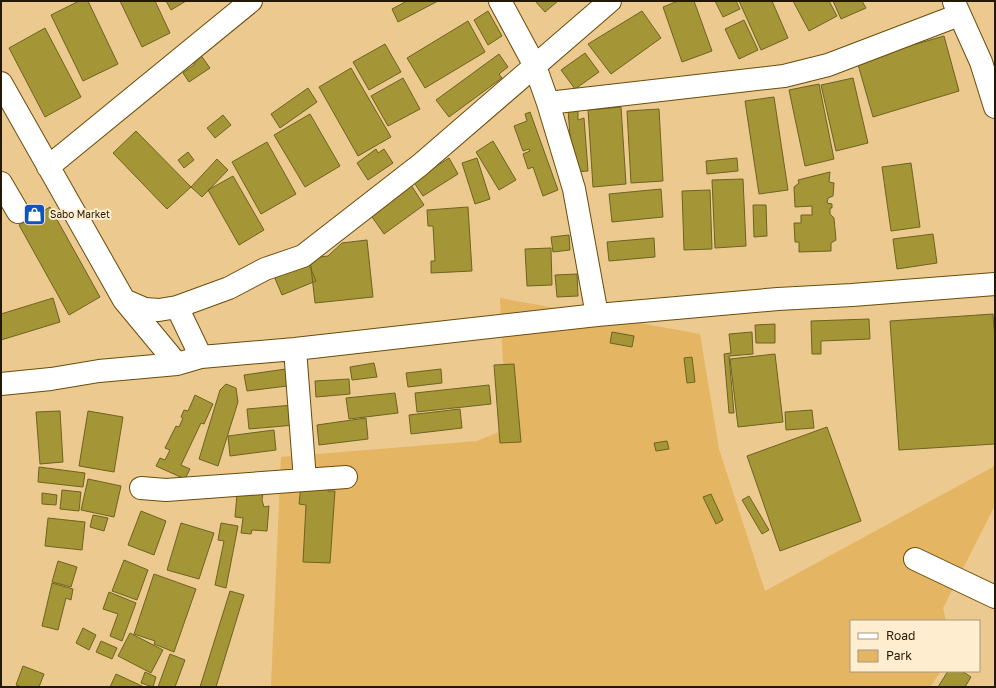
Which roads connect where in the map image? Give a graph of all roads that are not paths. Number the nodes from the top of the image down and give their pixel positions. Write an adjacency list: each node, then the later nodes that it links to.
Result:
1 (251, 1): 10 (street)
2 (500, 1): 6 (street)
3 (610, 1): 6 (street)
4 (956, 8): 5 (street); 8 (street)
5 (988, 57): 9 (street)
6 (535, 66): 8 (street); 15 (street)
7 (1, 83): 10 (street)
8 (548, 103): 16 (street)
9 (995, 107)
10 (48, 167): 14 (street)
11 (1, 183): 12 (street)
12 (18, 212)
13 (995, 284): 16 (street)
14 (124, 300): 15 (street); 19 (street)
15 (177, 307): 18 (street)
16 (597, 315): 17 (street)
17 (295, 349): 18 (street); 22 (street)
18 (202, 357): 19 (street)
19 (177, 364): 20 (street)
20 (1, 384)
21 (346, 477): 22 (street)
22 (304, 480): 23 (street)
23 (141, 488)
24 (915, 559): 25 (street)
25 (995, 597)

